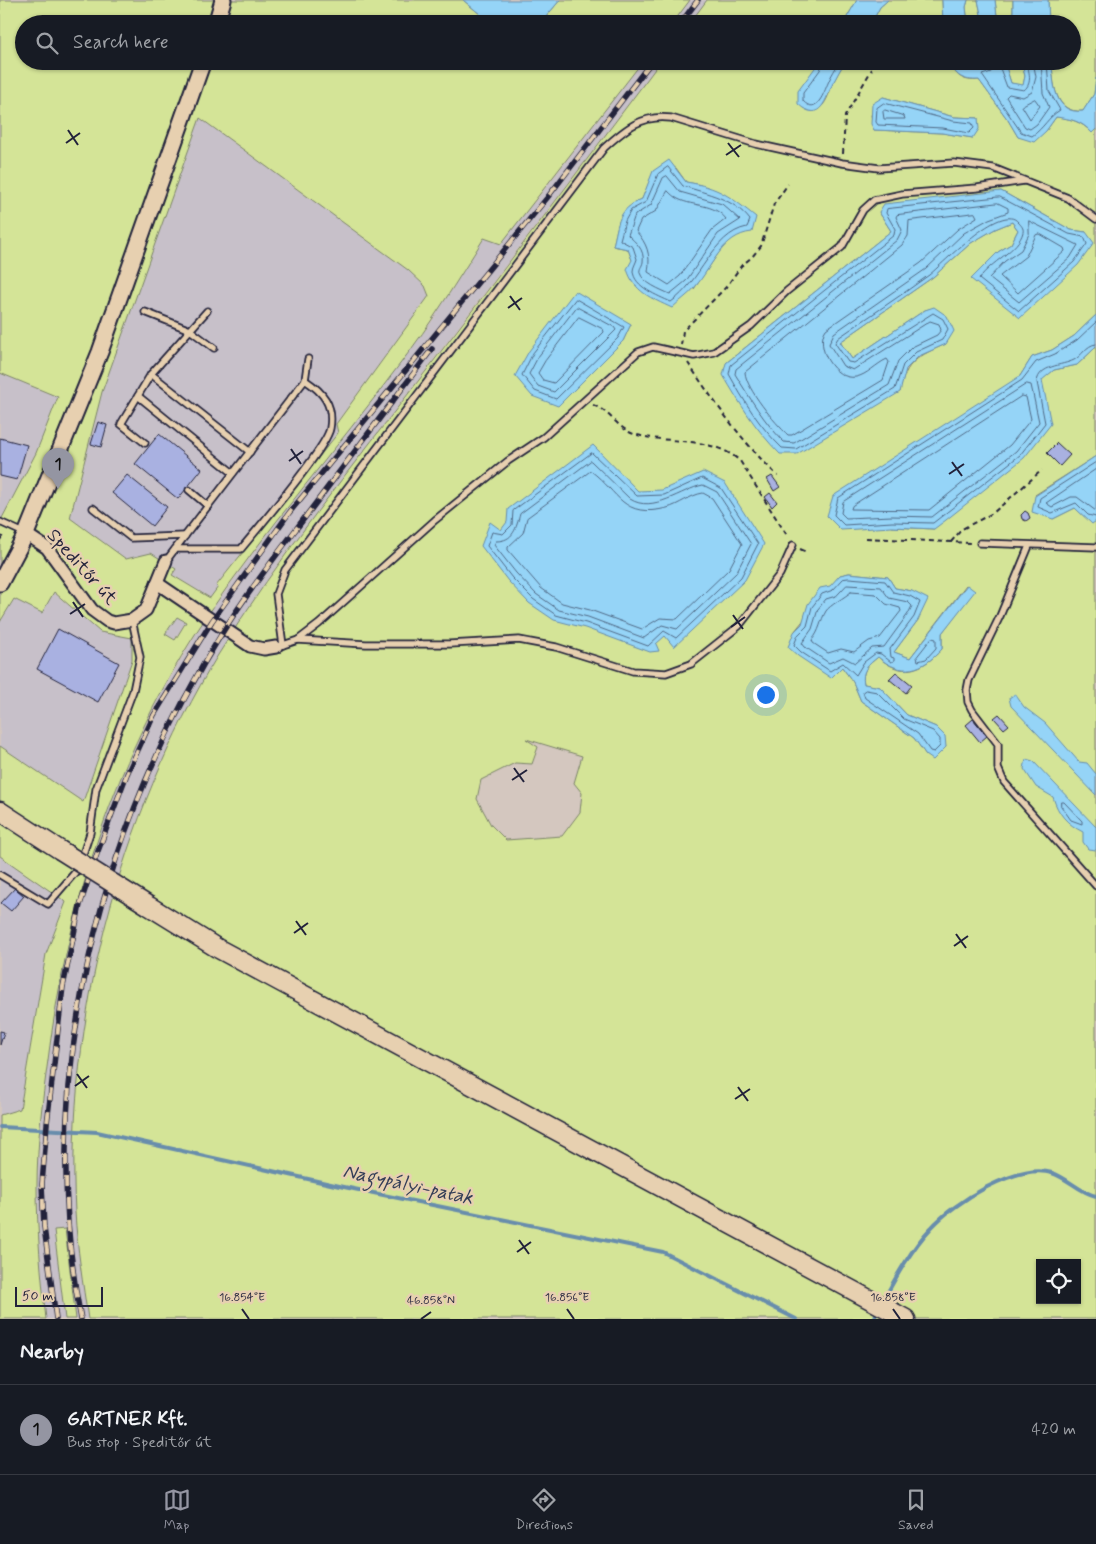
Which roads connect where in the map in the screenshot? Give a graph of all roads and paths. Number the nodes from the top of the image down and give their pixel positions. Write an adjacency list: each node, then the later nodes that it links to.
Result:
1 (223, 0): 2 (main road)
2 (219, 15)
3 (200, 70): 28 (main road)
4 (871, 70): 5 (path)
5 (842, 164): 6 (lane); 42 (lane)
6 (1025, 181): 8 (lane); 13 (lane)
7 (788, 184): 13 (path)
8 (1096, 219)
9 (207, 311): 11 (lane)
10 (144, 312): 11 (lane)
11 (190, 330): 12 (lane); 15 (lane)
12 (214, 348)
13 (681, 353): 18 (lane); 23 (path)
14 (308, 359): 16 (lane)
15 (151, 374): 17 (lane); 20 (lane)
16 (305, 380): 20 (lane); 36 (lane)
17 (138, 396): 19 (lane); 22 (lane)
18 (584, 402): 33 (path); 41 (lane)
19 (144, 443)
20 (250, 452): 22 (lane)
21 (1042, 470): 31 (path)
22 (233, 473): 25 (lane)
23 (778, 476)
24 (189, 490): 25 (lane)
25 (208, 506): 29 (lane)
26 (93, 508): 29 (lane)
27 (0, 522): 28 (lane)
28 (26, 534): 39 (main road); 40 (street, Speditőr út)
29 (185, 536): 36 (lane)
30 (866, 538): 31 (path)
31 (951, 542): 32 (path)
32 (980, 543): 34 (lane)
33 (793, 545): 41 (lane)
34 (1029, 546): 35 (lane); 45 (lane)
35 (1096, 547)
36 (175, 550): 37 (lane)
37 (166, 561): 38 (street, Speditőr út)
38 (157, 583): 40 (street, Speditőr út); 42 (street)
39 (0, 584)
40 (132, 620): 44 (lane)
41 (298, 640): 42 (lane)
42 (279, 646)
43 (0, 811): 46 (main road, bridge)
44 (0, 875)
45 (1096, 886)
46 (906, 1319)

